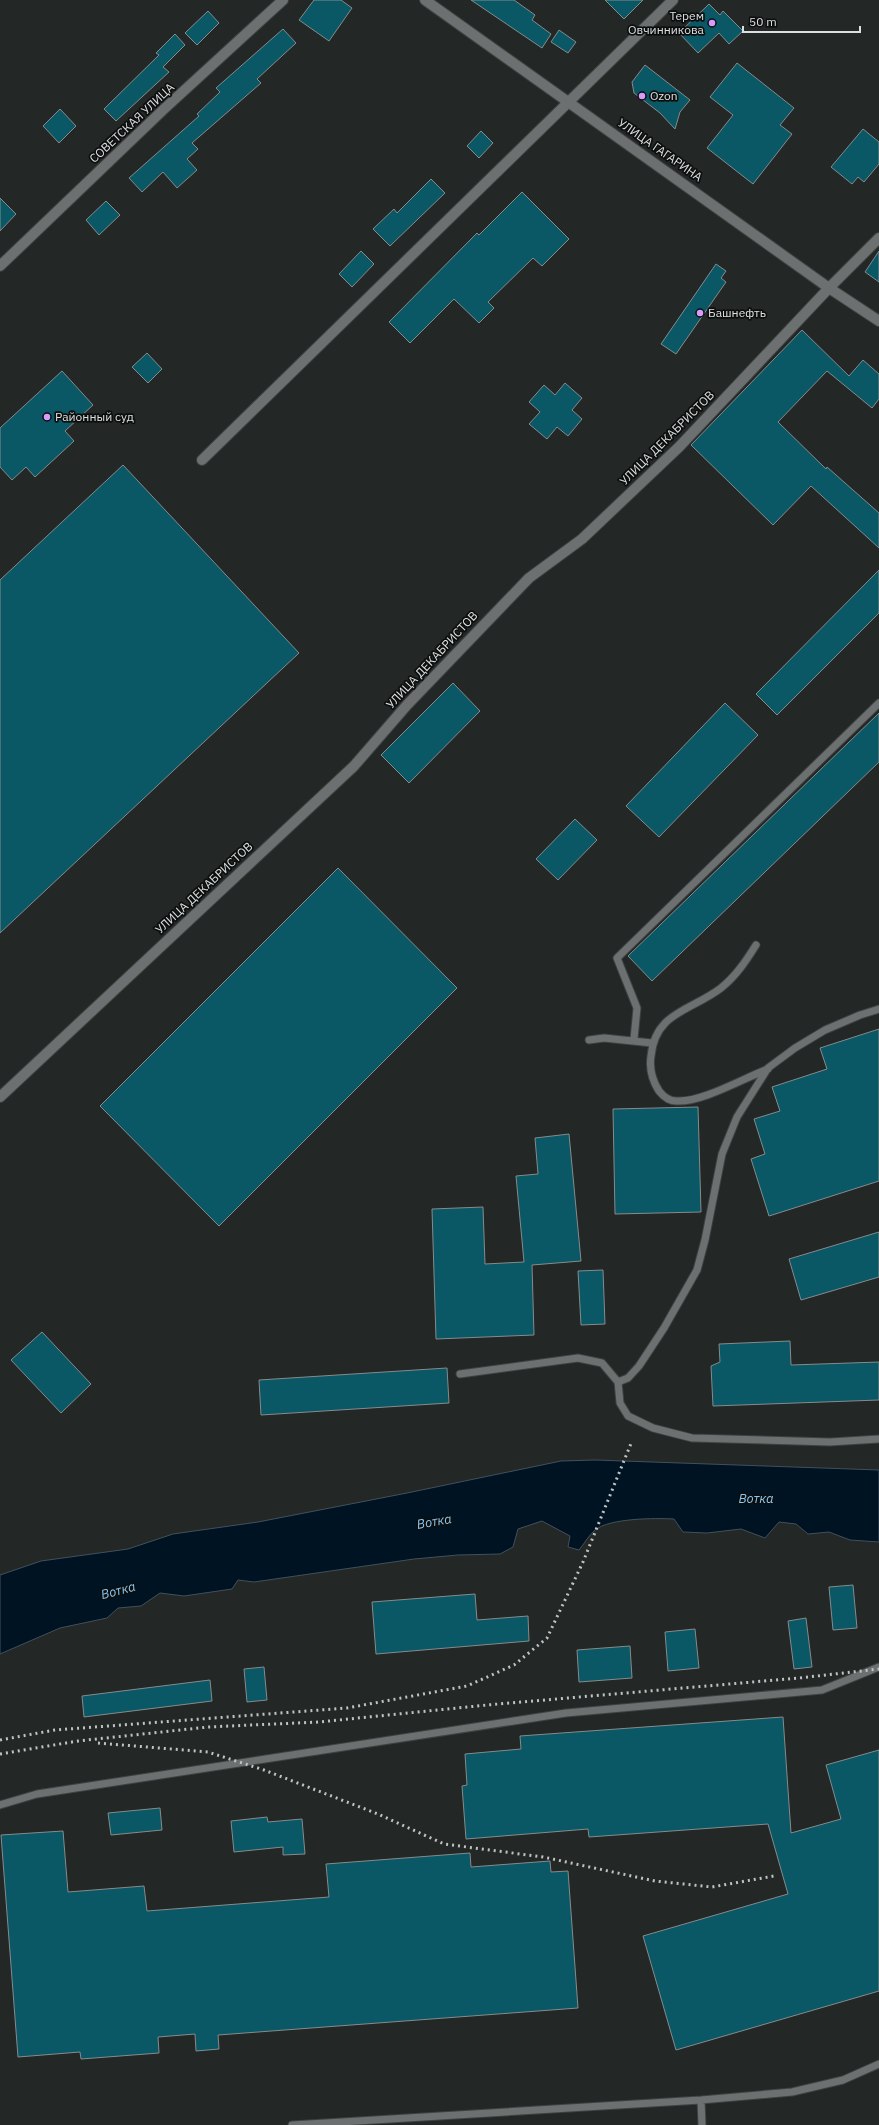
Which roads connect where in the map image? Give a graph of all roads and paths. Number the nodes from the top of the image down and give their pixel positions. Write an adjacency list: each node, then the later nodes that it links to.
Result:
1 (283, 0): 6 (street, СОВЕТСКАЯ УЛИЦА)
2 (425, 0): 4 (street, УЛИЦА ГАГАРИНА)
3 (673, 0): 4 (street)
4 (569, 101): 7 (street, УЛИЦА ГАГАРИНА); 9 (street)
5 (879, 238): 7 (street, УЛИЦА ДЕКАБРИСТОВ)
6 (0, 266)
7 (829, 288): 8 (street, УЛИЦА ГАГАРИНА); 17 (street, УЛИЦА ДЕКАБРИСТОВ)
8 (879, 321)
9 (202, 460)
10 (879, 703): 13 (lane)
11 (756, 945): 15 (lane)
12 (879, 1009): 16 (lane)
13 (634, 1039): 14 (lane); 15 (lane)
14 (589, 1040)
15 (652, 1042): 16 (lane)
16 (768, 1068): 19 (lane)
17 (0, 1097)
18 (460, 1374): 19 (lane)
19 (618, 1382): 20 (lane)
20 (879, 1439)
21 (879, 1667): 22 (lane)
22 (0, 1805)
23 (879, 2064): 24 (lane)
24 (701, 2100): 25 (lane); 26 (lane)
25 (292, 2125)
26 (702, 2125)

